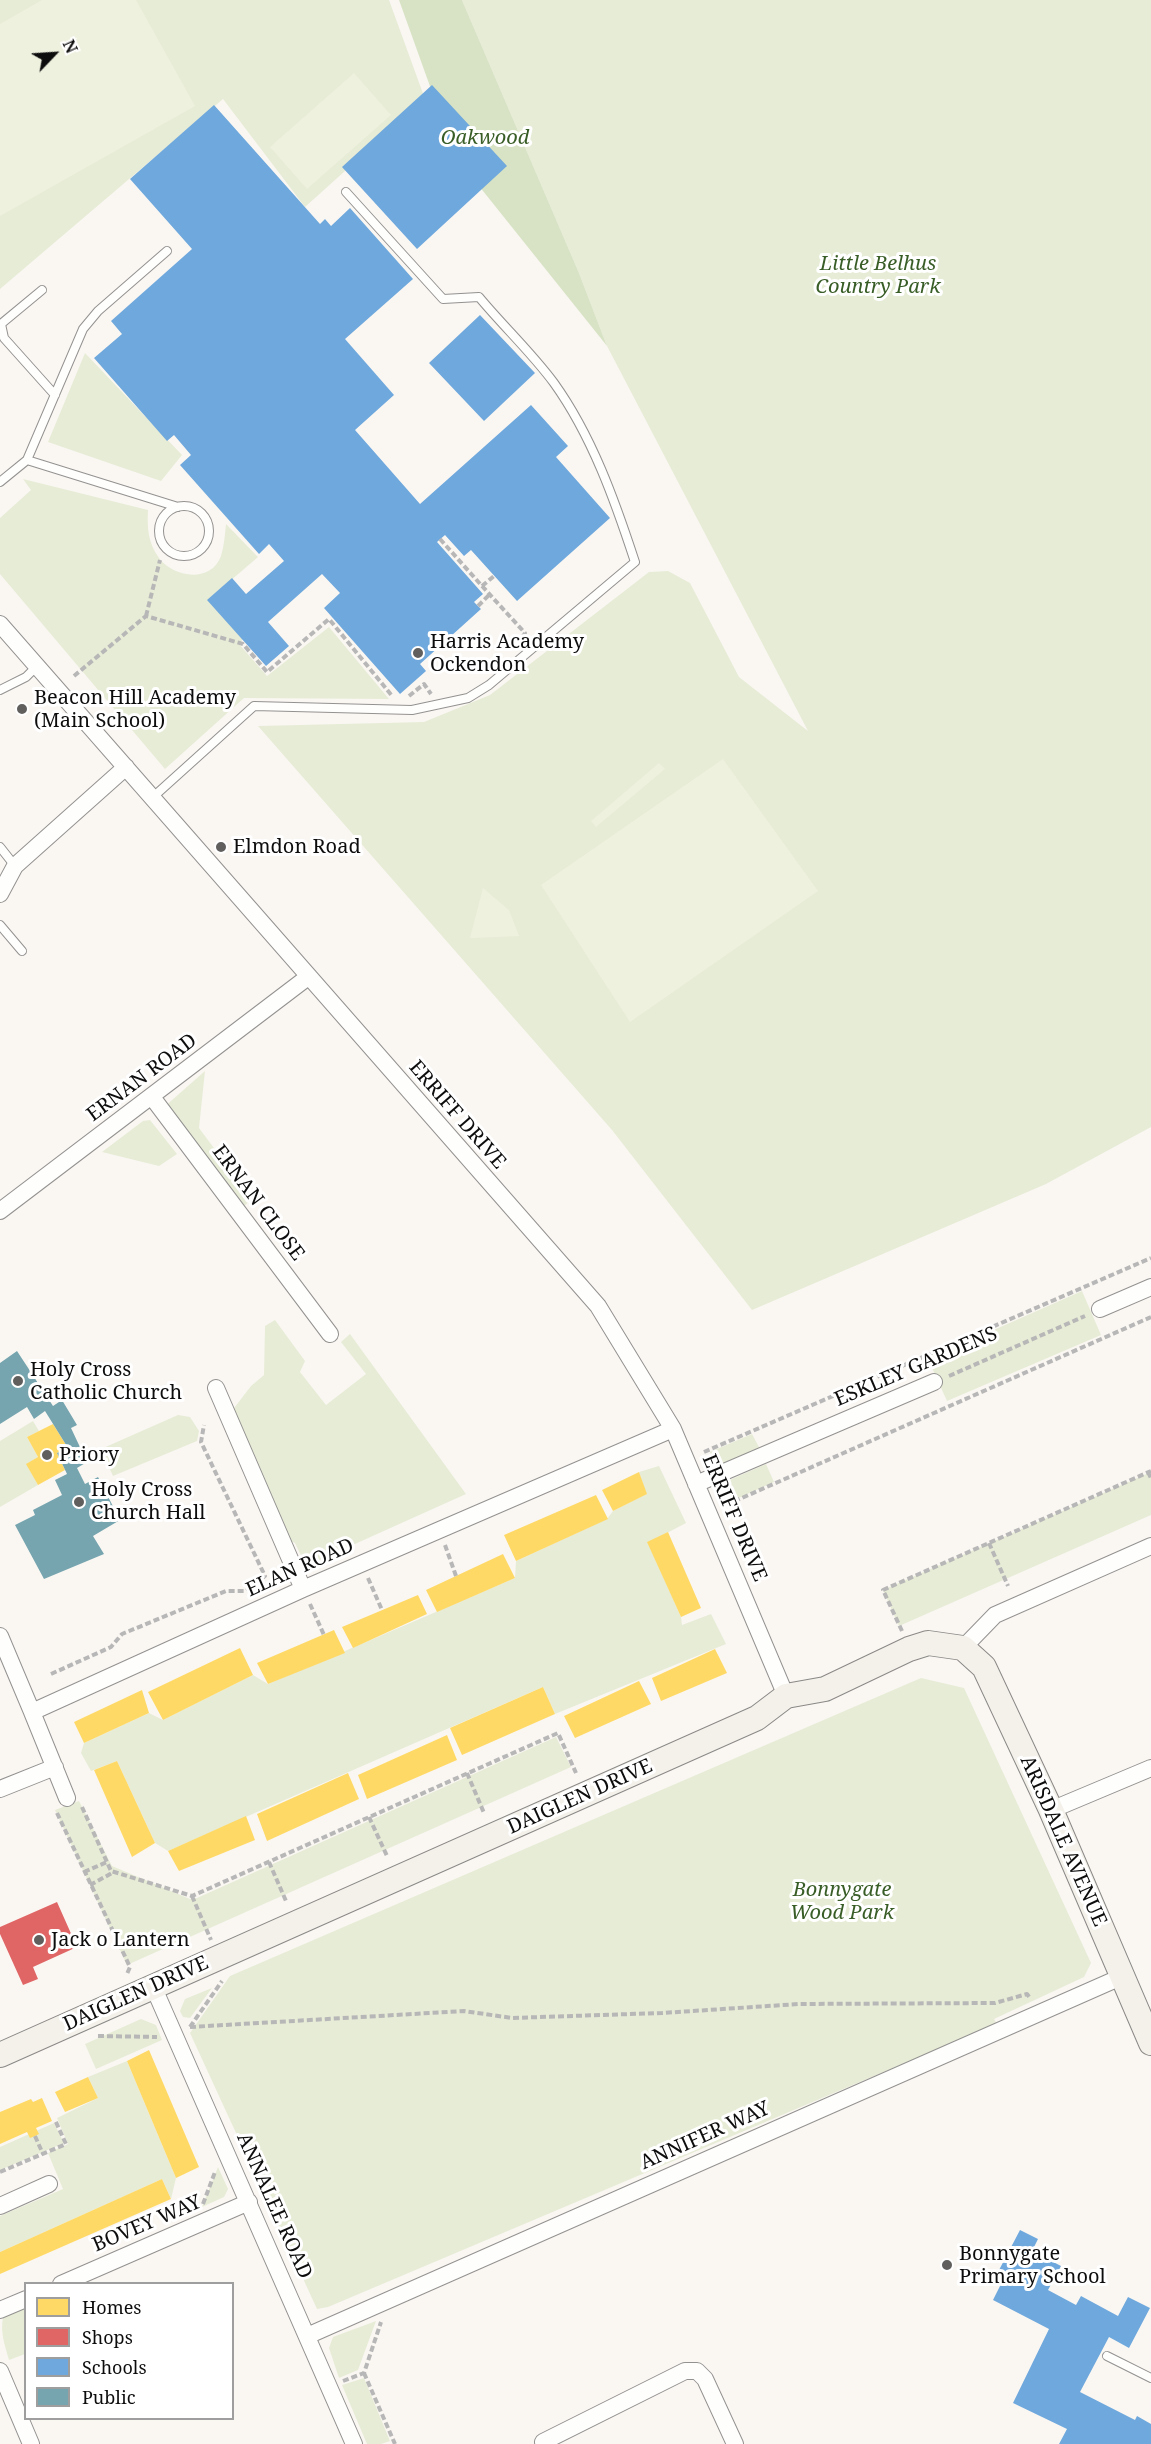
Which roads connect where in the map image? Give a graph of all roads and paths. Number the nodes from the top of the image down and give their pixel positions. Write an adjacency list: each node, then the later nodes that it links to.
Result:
1 (345, 192): 22 (lane)
2 (167, 251): 4 (lane)
3 (42, 290): 4 (lane)
4 (55, 395): 5 (lane)
5 (27, 460): 6 (lane); 7 (lane)
6 (0, 482)
7 (178, 507): 7 (lane)
8 (440, 539): 11 (path)
9 (160, 560): 14 (path)
10 (494, 576): 11 (path)
11 (482, 586): 12 (path)
12 (490, 594): 13 (path); 16 (path)
13 (478, 606)
14 (146, 616): 18 (path); 21 (path)
15 (0, 624): 17 (street, ERRIFF DRIVE)
16 (521, 639)
17 (38, 666): 19 (lane); 23 (street, ERRIFF DRIVE)
18 (74, 676)
19 (0, 690)
20 (408, 697): 22 (path)
21 (399, 704)
22 (439, 706): 24 (lane)
23 (126, 767): 24 (street, ERRIFF DRIVE); 26 (street)
24 (152, 798): 30 (street, ERRIFF DRIVE)
25 (0, 847): 26 (lane)
26 (15, 866): 27 (street)
27 (0, 894)
28 (0, 925): 29 (lane)
29 (22, 951)
30 (308, 977): 31 (street, ERNAN ROAD); 41 (street, ERRIFF DRIVE)
31 (152, 1097): 32 (street, ERNAN ROAD); 37 (street, ERNAN CLOSE)
32 (0, 1211)
33 (1151, 1258): 42 (path)
34 (1151, 1287): 35 (street)
35 (1100, 1309): 38 (path, ESKLEY GARDENS)
36 (1151, 1317): 46 (path)
37 (330, 1334)
38 (934, 1382): 45 (street, ESKLEY GARDENS)
39 (216, 1388): 53 (street)
40 (204, 1425): 59 (path)
41 (672, 1429): 45 (street, ERRIFF DRIVE); 47 (street, ELAN ROAD)
42 (704, 1452)
43 (1150, 1471): 44 (path); 48 (path)
44 (1151, 1478)
45 (696, 1484): 60 (street, ERRIFF DRIVE)
46 (726, 1505)
47 (438, 1531): 50 (street, ELAN ROAD); 51 (path)
48 (989, 1543): 52 (path); 55 (path)
49 (1151, 1546): 58 (street)
50 (361, 1564): 53 (street, ELAN ROAD); 54 (path)
51 (456, 1576)
52 (1008, 1586)
53 (303, 1590): 56 (path); 61 (street, ELAN ROAD)
54 (382, 1610)
55 (903, 1632)
56 (324, 1635)
57 (0, 1636): 61 (street)
58 (963, 1648): 60 (street, DAIGLEN DRIVE); 68 (street, ARISDALE AVENUE)
59 (51, 1674)
60 (786, 1696): 81 (street, DAIGLEN DRIVE)
61 (32, 1712): 62 (street)
62 (55, 1767): 66 (street); 67 (street)
63 (1151, 1768): 68 (street)
64 (467, 1773): 65 (path); 69 (path); 70 (path)
65 (576, 1773)
66 (0, 1789)
67 (67, 1803): 72 (path); 74 (path)
68 (1051, 1810): 80 (street, ARISDALE AVENUE)
69 (484, 1813)
70 (369, 1817): 71 (path); 73 (path)
71 (387, 1856)
72 (107, 1862): 74 (path); 75 (path)
73 (269, 1862): 77 (path); 78 (path)
74 (84, 1872): 76 (path)
75 (115, 1872): 76 (path); 77 (path)
76 (90, 1885): 81 (path)
77 (192, 1896): 79 (path)
78 (286, 1901)
79 (209, 1935)
80 (1121, 1977): 86 (street, ARISDALE AVENUE); 101 (street, ANNIFER WAY)
81 (143, 1991): 87 (street, DAIGLEN DRIVE); 94 (street, ANNALEE ROAD)
82 (1033, 2003): 83 (path)
83 (190, 2027)
84 (88, 2036): 85 (path)
85 (165, 2037)
86 (1151, 2043)
87 (0, 2055)
88 (55, 2120): 90 (path)
89 (35, 2136): 90 (path)
90 (43, 2154): 92 (path)
91 (215, 2170): 96 (path)
92 (0, 2172)
93 (49, 2184): 95 (street)
94 (249, 2202): 97 (street, BOVEY WAY); 101 (street, ANNALEE ROAD)
95 (0, 2206)
96 (199, 2214)
97 (63, 2282)
98 (24, 2300): 99 (street)
99 (0, 2310)
100 (382, 2320): 104 (path)
101 (307, 2336): 109 (street, ANNALEE ROAD)
102 (1107, 2356): 105 (lane)
103 (0, 2371): 108 (street)
104 (364, 2373): 106 (path); 110 (path)
105 (1151, 2378)
106 (338, 2384)
107 (543, 2442): 111 (street)
108 (31, 2444)
109 (354, 2444)
110 (395, 2444)
111 (735, 2444)

